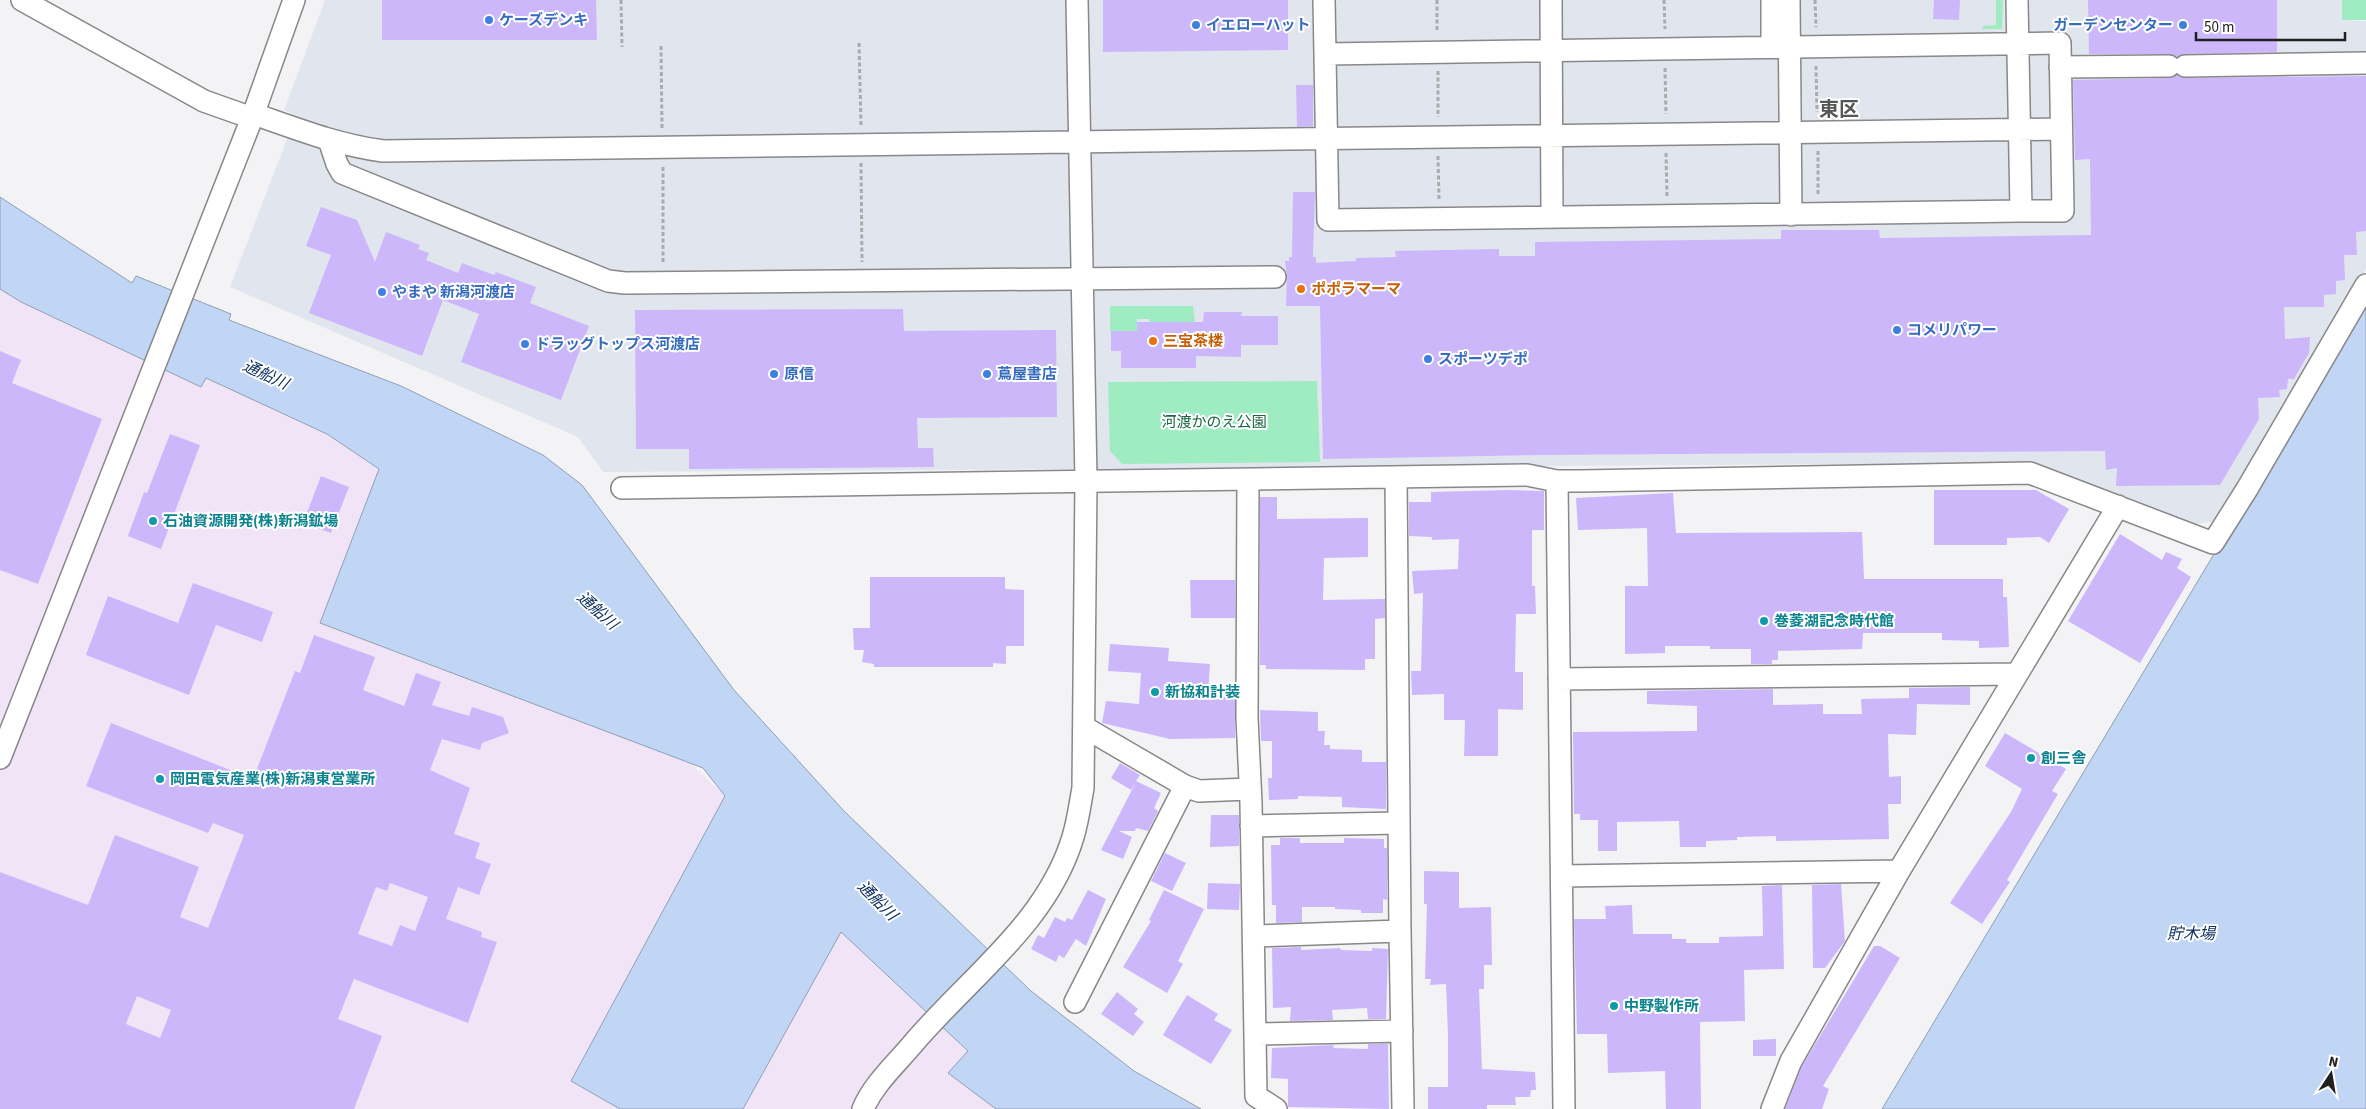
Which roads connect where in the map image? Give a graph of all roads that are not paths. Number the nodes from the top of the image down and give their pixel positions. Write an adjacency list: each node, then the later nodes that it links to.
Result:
1 (294, 0): 15 (street)
2 (1077, 0): 22 (street)
3 (1324, 0): 12 (street)
4 (1550, 0): 11 (street)
5 (1772, 0): 10 (street)
6 (1789, 0): 10 (street)
7 (2017, 0): 9 (street)
8 (28, 2): 15 (street)
9 (2018, 43): 10 (street); 14 (street); 17 (street)
10 (1781, 47): 11 (street); 18 (street)
11 (1551, 51): 12 (street); 19 (street)
12 (1325, 54): 20 (street)
13 (2366, 63): 14 (street)
14 (2060, 67): 16 (street)
15 (253, 116): 21 (street); 38 (street)
16 (2061, 129): 17 (street); 23 (street)
17 (2018, 130): 18 (street); 23 (street)
18 (1790, 132): 19 (street); 24 (street)
19 (1552, 135): 20 (street); 25 (street)
20 (1326, 138): 22 (street); 25 (street)
21 (329, 140): 22 (street); 27 (street)
22 (1080, 141): 27 (street)
23 (2021, 211): 24 (street)
24 (1791, 214): 25 (street)
25 (1552, 218)
26 (1275, 277): 27 (street)
27 (1082, 279): 30 (street)
28 (2366, 285): 34 (street)
29 (1396, 478): 31 (street); 32 (street); 41 (street)
30 (1086, 480): 31 (street); 33 (street); 37 (street)
31 (1248, 480): 40 (street)
32 (1557, 481): 34 (street); 36 (street)
33 (622, 488)
34 (2118, 506): 35 (street)
35 (2016, 674): 36 (street); 43 (street)
36 (1559, 679): 44 (street)
37 (1084, 727): 39 (street); 50 (street)
38 (0, 758)
39 (1185, 786): 40 (street); 47 (street)
40 (1249, 789): 42 (street)
41 (1399, 823): 42 (street); 45 (street)
42 (1251, 826): 46 (street)
43 (1900, 870): 44 (street); 54 (street)
44 (1562, 876): 53 (street)
45 (1400, 931): 46 (street); 48 (street)
46 (1254, 936): 49 (street)
47 (1074, 1002)
48 (1402, 1031): 49 (street); 52 (street)
49 (1256, 1034): 51 (street)
50 (863, 1109)
51 (1276, 1109)
52 (1404, 1109)
53 (1564, 1109)
54 (1772, 1109)

